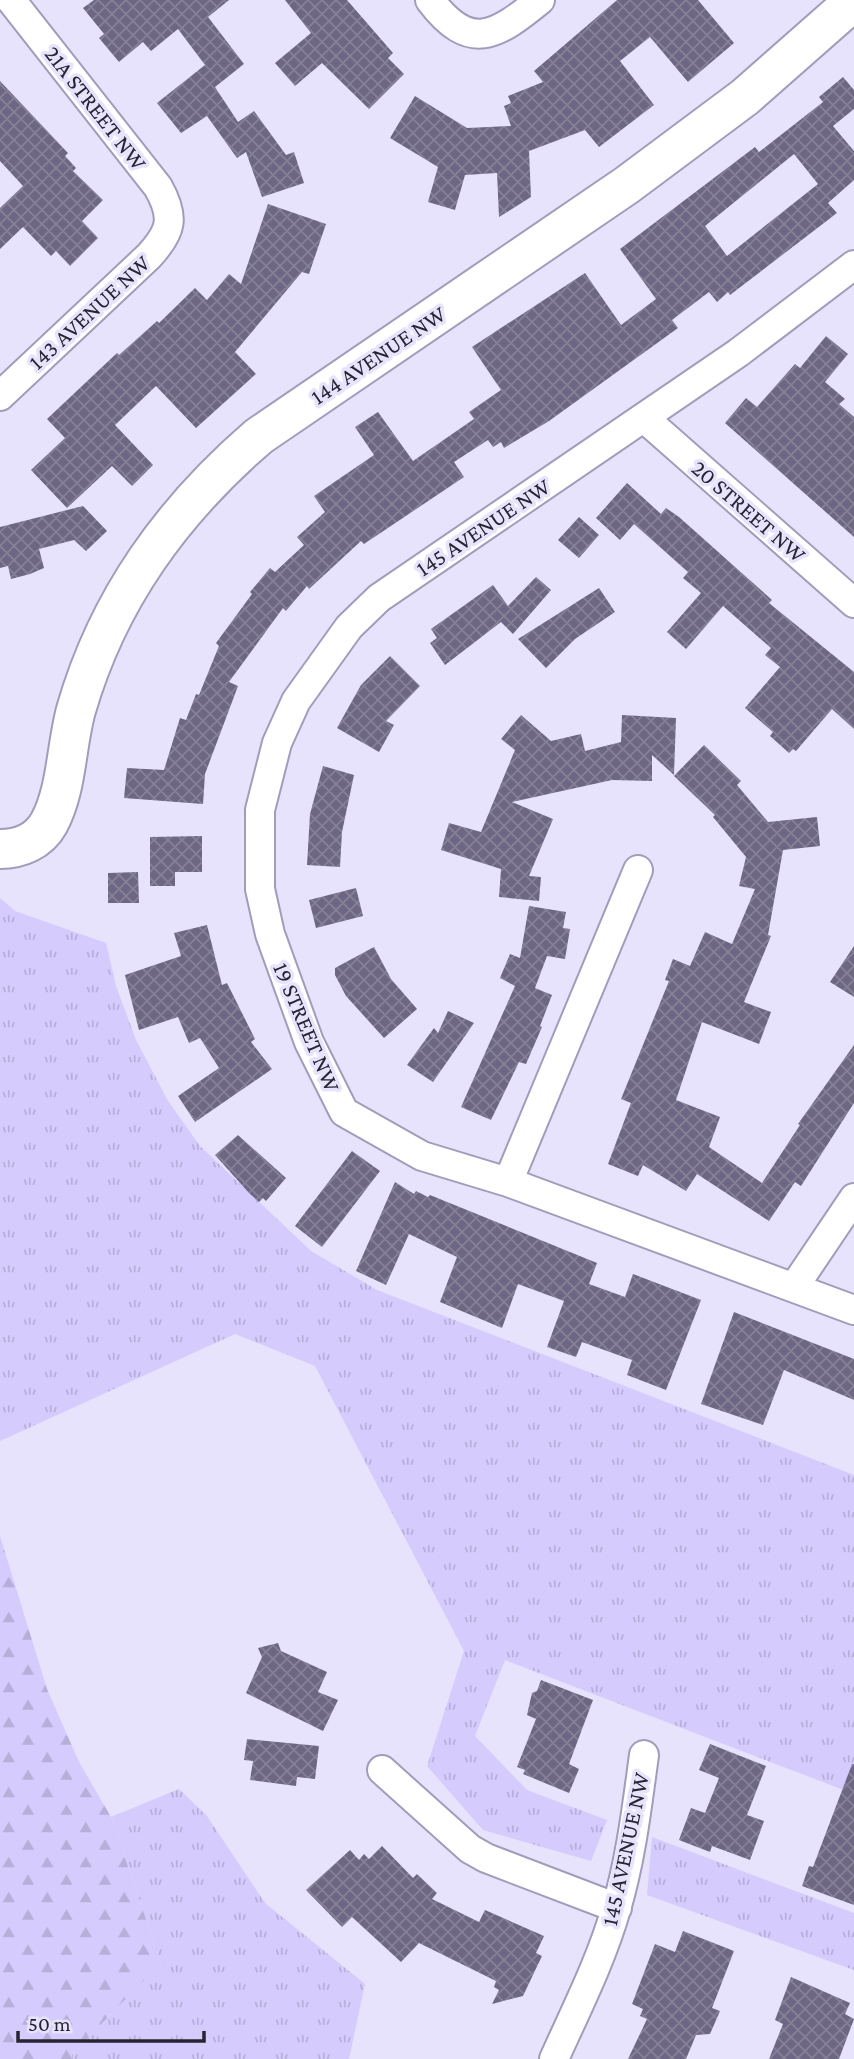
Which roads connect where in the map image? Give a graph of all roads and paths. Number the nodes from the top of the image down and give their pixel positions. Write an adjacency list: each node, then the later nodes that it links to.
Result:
1 (11, 0): 5 (street, 21A STREET NW)
2 (430, 0): 3 (street)
3 (540, 0)
4 (854, 1): 10 (street, 144 AVENUE NW)
5 (170, 222): 7 (street, 143 AVENUE NW)
6 (854, 265): 8 (street, 145 AVENUE NW)
7 (0, 396)
8 (644, 418): 9 (street, 20 STREET NW); 12 (street, 145 AVENUE NW)
9 (854, 603)
10 (0, 849)
11 (638, 870): 13 (street)
12 (260, 889): 13 (street, 19 STREET NW)
13 (508, 1182): 15 (street, 19 STREET NW)
14 (854, 1198): 15 (street)
15 (794, 1287): 16 (street, 19 STREET NW)
16 (854, 1310)
17 (644, 1755): 19 (street, 145 AVENUE NW)
18 (382, 1770): 19 (street)
19 (617, 1908): 20 (street, 145 AVENUE NW)
20 (554, 2059)

